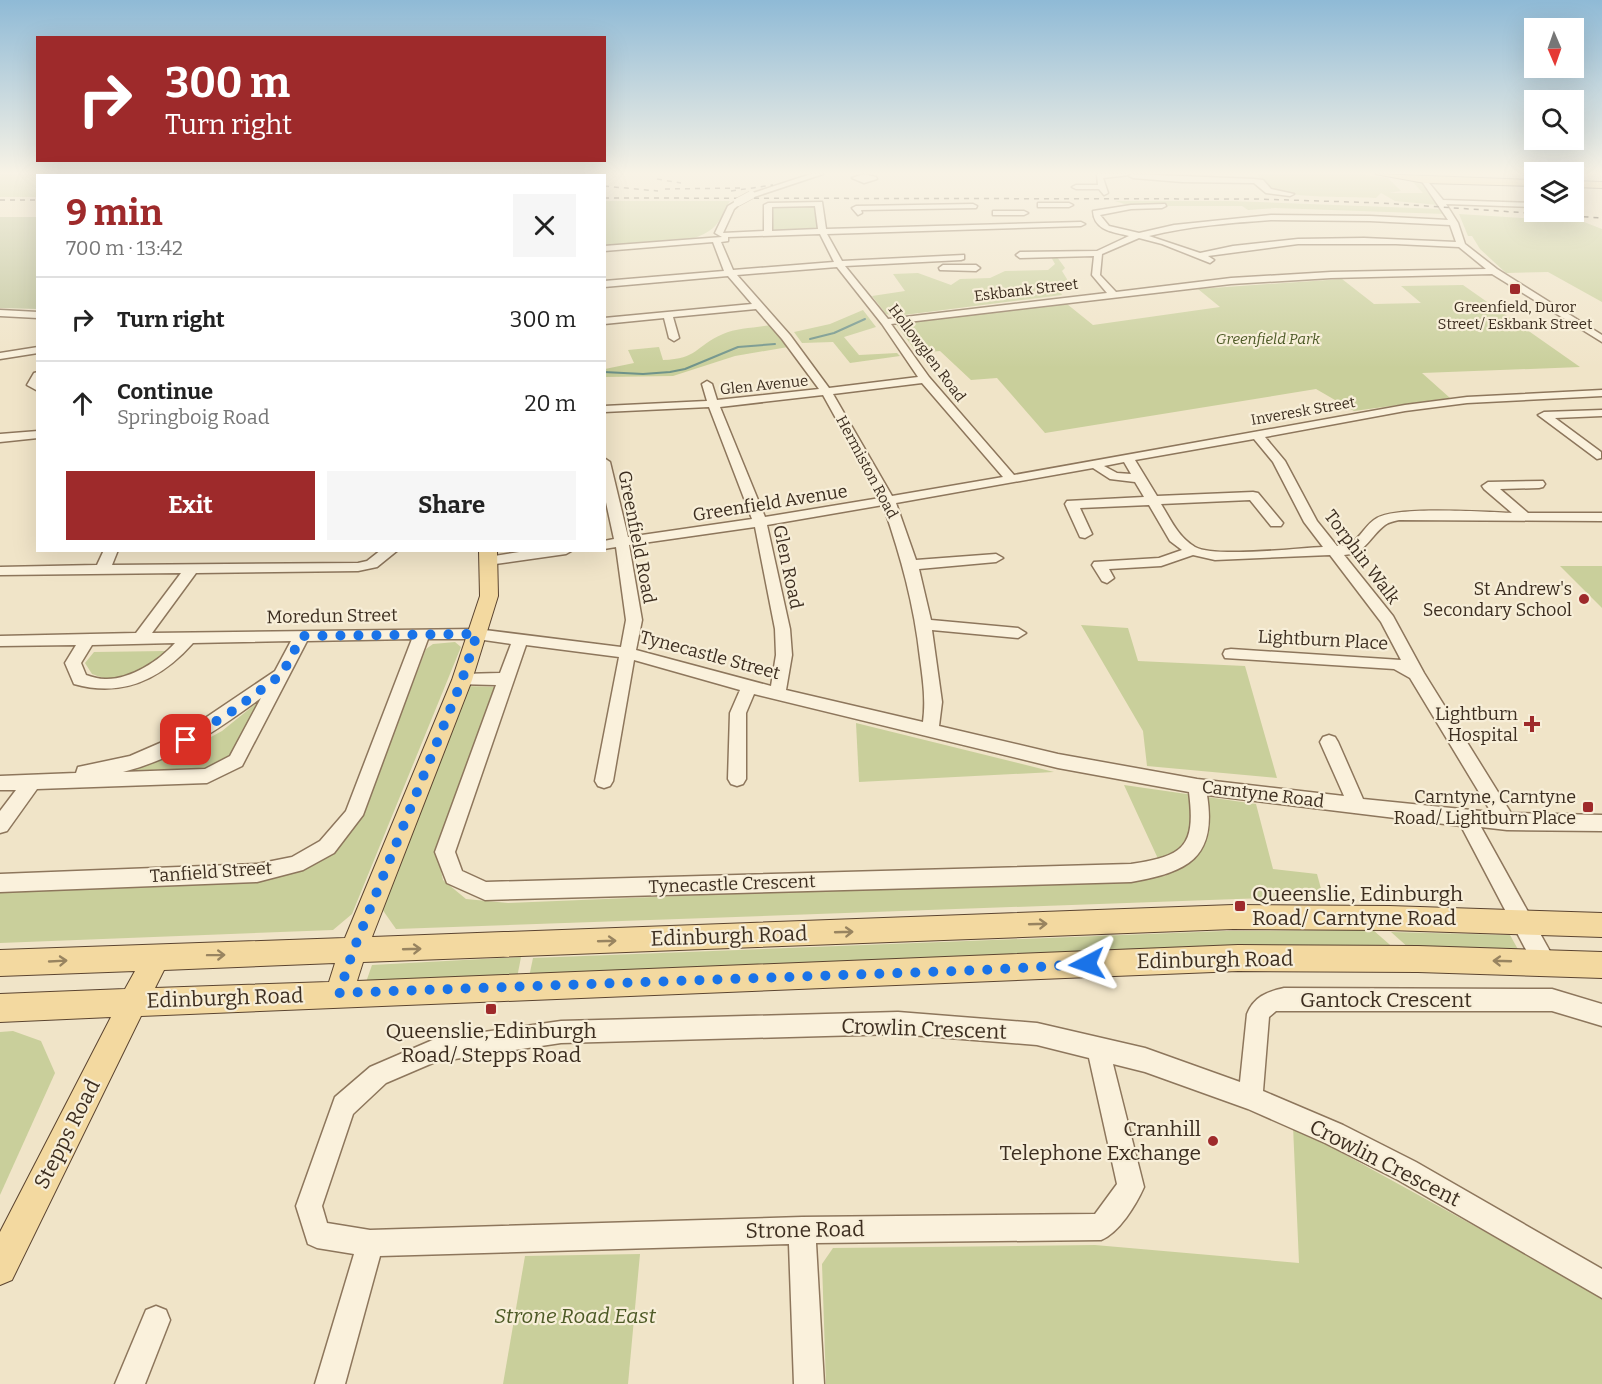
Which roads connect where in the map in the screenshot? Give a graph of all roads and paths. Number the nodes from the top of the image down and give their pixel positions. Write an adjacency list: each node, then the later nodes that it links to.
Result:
1 (702, 239): 9 (street)
2 (718, 239): 18 (street, Hermiston Road)
3 (825, 239): 15 (street, Hollowglen Road)
4 (1127, 239): 10 (street)
5 (1148, 239): 12 (street)
6 (1459, 239): 7 (street)
7 (1461, 245): 12 (street); 17 (street)
8 (955, 246): 13 (street)
9 (606, 249)
10 (1098, 253): 11 (street); 20 (street)
11 (1020, 255)
12 (1201, 255): 14 (street)
13 (961, 257): 15 (street); 16 (street)
14 (1211, 260)
15 (838, 264): 18 (street); 26 (street, Hollowglen Road)
16 (942, 268)
17 (1494, 271): 20 (street, Eskbank Street); 28 (street)
18 (729, 272): 19 (street); 21 (street, Hermiston Road)
19 (606, 284)
20 (1112, 293): 26 (street, Eskbank Street)
21 (759, 306): 24 (street); 33 (street, Hermiston Road)
22 (0, 313): 23 (street)
23 (36, 315)
24 (668, 315): 25 (street); 27 (street)
25 (606, 321)
26 (885, 322): 31 (street, Hollowglen Road)
27 (674, 338)
28 (1602, 339)
29 (36, 350): 30 (street)
30 (0, 356)
31 (925, 379): 33 (street, Glen Avenue); 46 (street, Hollowglen Road)
32 (707, 384): 35 (street, Glen Road)
33 (827, 393): 35 (street, Glen Avenue); 49 (street, Hermiston Road)
34 (1602, 393): 39 (street, Inveresk Street)
35 (713, 405): 36 (street, Glen Avenue); 53 (street, Glen Road)
36 (606, 409)
37 (1602, 413): 41 (street)
38 (36, 434): 40 (street)
39 (1256, 434): 42 (street, Inveresk Street); 61 (street, Torphin Walk)
40 (0, 438)
41 (1597, 455)
42 (1126, 457): 43 (street, Inveresk Street); 45 (street)
43 (1095, 463): 45 (street); 46 (street, Inveresk Street)
44 (606, 471): 55 (street, Greenfield Road)
45 (1138, 478): 48 (street)
46 (1011, 479): 49 (street, Greenfield Avenue)
47 (1539, 484): 51 (street)
48 (1153, 501): 52 (street); 54 (street); 57 (street)
49 (889, 502): 53 (street, Greenfield Avenue); 64 (street, Hermiston Road)
50 (1602, 517): 51 (street)
51 (1526, 518): 61 (street)
52 (1276, 523)
53 (761, 524): 55 (street, Greenfield Avenue); 86 (street, Glen Road)
54 (1085, 534)
55 (622, 543): 56 (street, Greenfield Avenue); 79 (street, Greenfield Road)
56 (606, 545)
57 (1192, 550): 61 (street); 68 (street)
58 (110, 552): 66 (street)
59 (390, 552): 67 (street)
60 (540, 552): 62 (street)
61 (1333, 552): 82 (street, Torphin Walk)
62 (488, 556): 72 (main road)
63 (996, 558): 64 (street)
64 (911, 565): 69 (street, Hermiston Road)
65 (0, 571): 66 (street)
66 (102, 571): 67 (street)
67 (190, 571): 75 (street)
68 (1107, 578)
69 (924, 624): 70 (street); 87 (street, Hermiston Road)
70 (1018, 633)
71 (422, 634): 72 (street, Moredun Street); 73 (street, Moredun Street); 100 (street, Tanfield Street)
72 (477, 634): 76 (street, Tynecastle Street); 83 (main road)
73 (302, 636): 74 (street, Moredun Street); 81 (street)
74 (189, 638): 75 (street, Moredun Street); 77 (street)
75 (140, 639): 77 (street, Moredun Street)
76 (520, 639): 79 (street, Tynecastle Street); 84 (street, Tynecastle Crescent)
77 (87, 640): 78 (street, Moredun Street)
78 (0, 641)
79 (627, 653): 85 (street, Tynecastle Street); 91 (street, Greenfield Road)
80 (1231, 654): 82 (street, Lightburn Place)
81 (282, 674): 92 (street); 92 (street)
82 (1416, 674): 97 (street)
83 (462, 680): 84 (street); 103 (main road)
84 (506, 680): 94 (street, Tynecastle Crescent)
85 (749, 687): 86 (street, Tynecastle Street); 90 (street)
86 (777, 694): 87 (street, Tynecastle Street)
87 (930, 730): 94 (street, Carntyne Road)
88 (1329, 742): 95 (street)
89 (0, 777): 92 (street)
90 (737, 779)
91 (604, 781)
92 (32, 782): 93 (street); 99 (street)
93 (0, 783)
94 (1197, 786): 95 (street, Carntyne Road)
95 (1357, 806): 96 (street, Carntyne Road)
96 (1467, 819): 97 (street, Carntyne Road); 101 (street)
97 (1507, 822): 98 (street, Carntyne Road)
98 (1602, 823)
99 (0, 825)
100 (0, 883)
101 (1521, 921): 102 (main road, Edinburgh Road); 103 (main road, Edinburgh Road, one-way to 101); 105 (street)
102 (1602, 925)
103 (353, 951): 104 (main road, Edinburgh Road, one-way to 103); 108 (main road)
104 (157, 956): 106 (main road, Edinburgh Road, one-way to 104); 109 (main road, Stepps Road)
105 (1544, 962): 107 (main road, Edinburgh Road); 108 (main road, Edinburgh Road, one-way to 108)
106 (0, 963)
107 (1602, 965)
108 (339, 993): 109 (main road, Edinburgh Road)
109 (134, 1001): 110 (main road, Edinburgh Road); 117 (main road, Stepps Road)
110 (0, 1008)
111 (1602, 1015): 113 (street, Gantock Crescent)
112 (1098, 1048): 113 (street, Crowlin Crescent); 114 (street, Strone Road); 115 (street, Crowlin Crescent)
113 (1251, 1098): 118 (street, Crowlin Crescent)
114 (802, 1230): 116 (street, Strone Road); 122 (street)
115 (317, 1235): 116 (street, Strone Road)
116 (370, 1243): 121 (street)
117 (0, 1268)
118 (1602, 1284)
119 (156, 1320): 120 (street)
120 (130, 1384)
121 (330, 1384)
122 (808, 1384)

